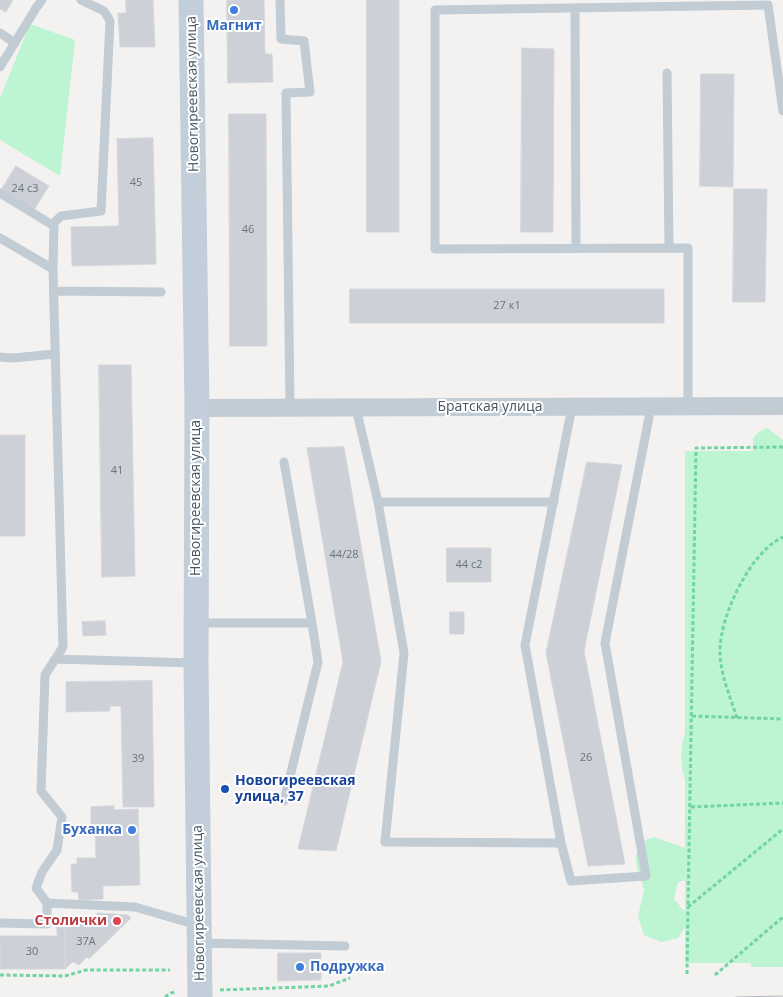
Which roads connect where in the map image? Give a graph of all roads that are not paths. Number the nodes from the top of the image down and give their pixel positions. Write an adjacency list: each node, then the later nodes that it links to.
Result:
1 (42, 0): 10 (lane)
2 (81, 0): 15 (lane)
3 (192, 0): 28 (street, Новогиреевская улица)
4 (280, 0): 29 (lane)
5 (435, 0): 8 (lane)
6 (753, 3): 7 (lane); 13 (lane)
7 (575, 8): 8 (lane); 17 (lane)
8 (435, 10): 17 (lane)
9 (0, 33): 10 (lane)
10 (14, 43): 11 (lane)
11 (0, 67)
12 (667, 73): 18 (lane)
13 (783, 111)
14 (0, 193): 15 (lane)
15 (54, 226): 19 (lane)
16 (0, 238): 19 (lane)
17 (576, 248): 18 (lane)
18 (669, 248): 24 (lane)
19 (53, 268): 20 (lane)
20 (54, 291): 21 (lane); 22 (lane)
21 (161, 292)
22 (55, 354): 23 (lane); 36 (lane)
23 (0, 357)
24 (688, 406): 25 (street, Братская улица); 27 (street, Братская улица)
25 (783, 406)
26 (572, 407): 27 (street, Братская улица); 30 (street, Братская улица); 33 (lane)
27 (651, 407): 39 (lane)
28 (197, 408): 29 (street, Братская улица); 34 (street, Новогиреевская улица)
29 (290, 408): 30 (street, Братская улица)
30 (356, 408): 32 (lane)
31 (284, 462): 35 (lane)
32 (378, 502): 33 (lane); 39 (lane)
33 (554, 502): 39 (lane)
34 (196, 623): 35 (lane); 37 (street, Новогиреевская улица)
35 (312, 623): 38 (lane)
36 (55, 659): 37 (lane); 40 (lane)
37 (196, 663): 42 (street, Новогиреевская улица)
38 (284, 801)
39 (561, 843)
40 (48, 903): 41 (lane); 42 (lane)
41 (0, 924)
42 (199, 934): 43 (lane); 44 (street, Новогиреевская улица)
43 (344, 946)
44 (209, 994)

